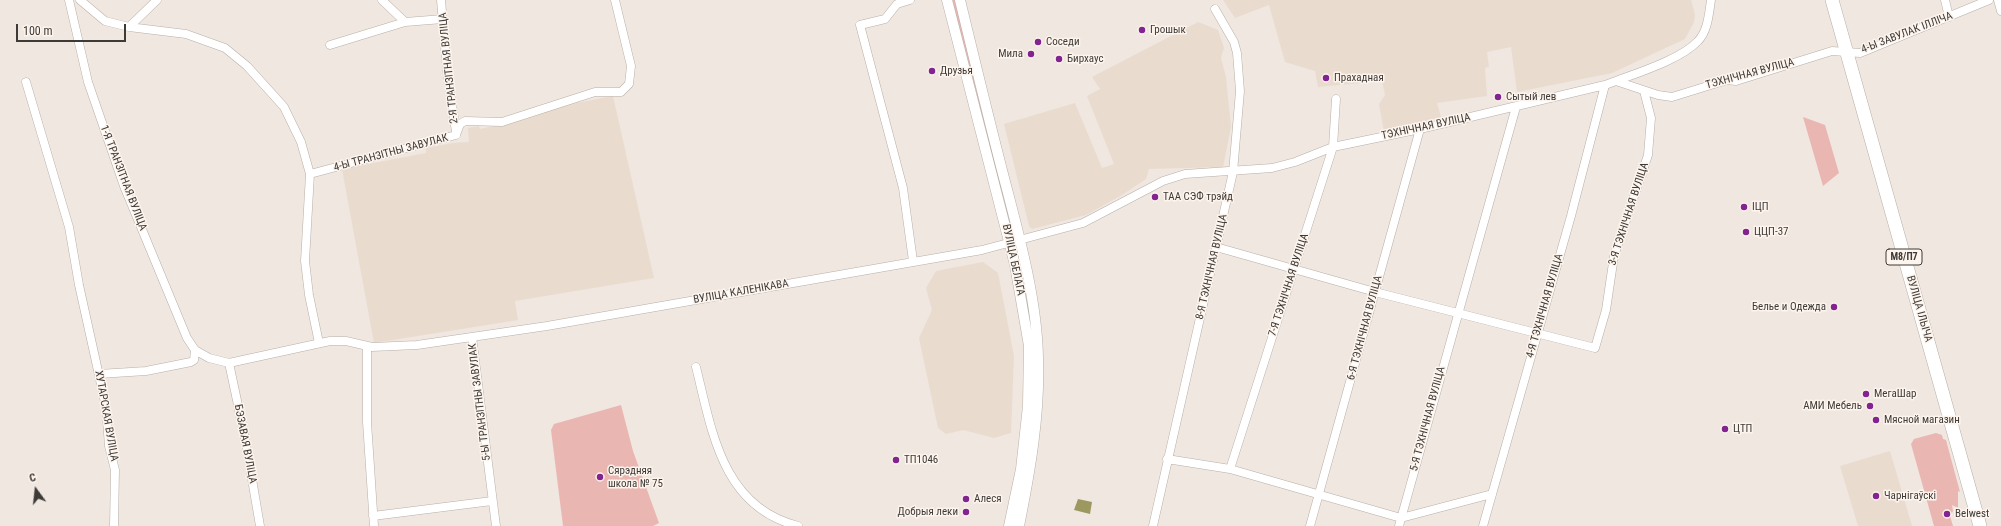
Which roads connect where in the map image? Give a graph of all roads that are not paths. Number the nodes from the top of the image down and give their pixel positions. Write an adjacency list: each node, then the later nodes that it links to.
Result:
1 (69, 0): 44 (street, 1-Я ТРАНЗІТНАЯ ВУЛІЦА)
2 (80, 0): 20 (street)
3 (158, 0): 20 (street)
4 (382, 0): 19 (street)
5 (442, 0): 18 (street, 2-Я ТРАНЗІТНАЯ ВУЛІЦА)
6 (615, 0): 30 (street, 4-Ы ТРАНЗІТНЫ ЗАВУЛАК)
7 (910, 0): 36 (street)
8 (947, 0): 34 (street, ВУЛІЦА БЕЛАГА)
9 (960, 0): 34 (street, ВУЛІЦА БЕЛАГА)
10 (1711, 0): 23 (street)
11 (1832, 0): 22 (main road, ВУЛІЦА ІЛЬІЧА / М8/П7)
12 (1945, 0): 17 (street)
13 (1989, 0): 17 (street, 4-Ы ЗАВУЛАК ІЛЛІЧА)
14 (1998, 0): 16 (street)
15 (1215, 9): 32 (street, 8-Я ТЭХНІЧНАЯ ВУЛІЦА)
16 (2001, 11)
17 (1949, 16): 22 (street, 4-Ы ЗАВУЛАК ІЛЛІЧА)
18 (443, 19): 19 (street); 30 (street, 2-Я ТРАНЗІТНАЯ ВУЛІЦА)
19 (405, 22): 21 (street)
20 (130, 27): 33 (street)
21 (330, 45)
22 (1846, 52): 26 (street, ТЭХНІЧНАЯ ВУЛІЦА); 65 (main road, ВУЛІЦА ІЛЬІЧА / М8/П7)
23 (1616, 81): 25 (street, ТЭХНІЧНАЯ ВУЛІЦА); 26 (street, ТЭХНІЧНАЯ ВУЛІЦА)
24 (26, 82): 47 (street, ХУТАРСКАЯ ВУЛІЦА)
25 (1605, 85): 28 (street, ТЭХНІЧНАЯ ВУЛІЦА); 40 (street, 4-Я ТЭХНІЧНАЯ ВУЛІЦА)
26 (1644, 91): 40 (street, 3-Я ТЭХНІЧНАЯ ВУЛІЦА)
27 (1336, 99): 31 (street, 7-Я ТЭХНІЧНАЯ ВУЛІЦА)
28 (1516, 107): 29 (street, ТЭХНІЧНАЯ ВУЛІЦА); 39 (street, 5-Я ТЭХНІЧНАЯ ВУЛІЦА)
29 (1420, 129): 31 (street, ТЭХНІЧНАЯ ВУЛІЦА); 38 (street, 6-Я ТЭХНІЧНАЯ ВУЛІЦА)
30 (456, 135): 33 (street, 4-Ы ТРАНЗІТНЫ ЗАВУЛАК)
31 (1333, 147): 32 (street, ТЭХНІЧНАЯ ВУЛІЦА); 37 (street, 7-Я ТЭХНІЧНАЯ ВУЛІЦА)
32 (1234, 172): 34 (street, ТЭХНІЧНАЯ ВУЛІЦА); 35 (street, 8-Я ТЭХНІЧНАЯ ВУЛІЦА)
33 (310, 174): 42 (street)
34 (1015, 241): 36 (street, ВУЛІЦА КАЛЕНІКАВА); 60 (street, ВУЛІЦА БЕЛАГА); 61 (street, ВУЛІЦА БЕЛАГА)
35 (1216, 247): 37 (street); 48 (street, 8-Я ТЭХНІЧНАЯ ВУЛІЦА)
36 (913, 261): 41 (street, ВУЛІЦА КАЛЕНІКАВА)
37 (1294, 270): 38 (street); 49 (street, 7-Я ТЭХНІЧНАЯ ВУЛІЦА)
38 (1375, 292): 39 (street); 51 (street, 6-Я ТЭХНІЧНАЯ ВУЛІЦА)
39 (1458, 312): 40 (street); 54 (street, 5-Я ТЭХНІЧНАЯ ВУЛІЦА)
40 (1537, 334): 50 (street, 4-Я ТЭХНІЧНАЯ ВУЛІЦА)
41 (472, 337): 43 (street, 5-Ы ТРАНЗІТНЫ ЗАВУЛАК); 52 (street, 5-Ы ТРАНЗІТНЫ ЗАВУЛАК)
42 (319, 343): 43 (street, 5-Ы ТРАНЗІТНЫ ЗАВУЛАК); 45 (street, 5-Ы ТРАНЗІТНЫ ЗАВУЛАК)
43 (367, 346): 53 (street)
44 (195, 350): 45 (street, 5-Ы ТРАНЗІТНЫ ЗАВУЛАК); 47 (street)
45 (229, 363): 56 (street, БЭЗАВАЯ ВУЛІЦА)
46 (696, 366): 59 (street)
47 (99, 374): 55 (street, ХУТАРСКАЯ ВУЛІЦА)
48 (1167, 459): 49 (street); 62 (street, 8-Я ТЭХНІЧНАЯ ВУЛІЦА)
49 (1230, 469): 51 (street)
50 (1492, 494): 54 (street); 64 (street, 4-Я ТЭХНІЧНАЯ ВУЛІЦА)
51 (1320, 495): 54 (street); 63 (street, 6-Я ТЭХНІЧНАЯ ВУЛІЦА)
52 (492, 501): 53 (street); 58 (street, 5-Ы ТРАНЗІТНЫ ЗАВУЛАК)
53 (373, 516): 57 (street)
54 (1400, 522)
55 (114, 526)
56 (260, 526)
57 (374, 526)
58 (496, 526)
59 (798, 526)
60 (1009, 526)
61 (1019, 526)
62 (1152, 526)
63 (1310, 526)
64 (1483, 526)
65 (1980, 526)

